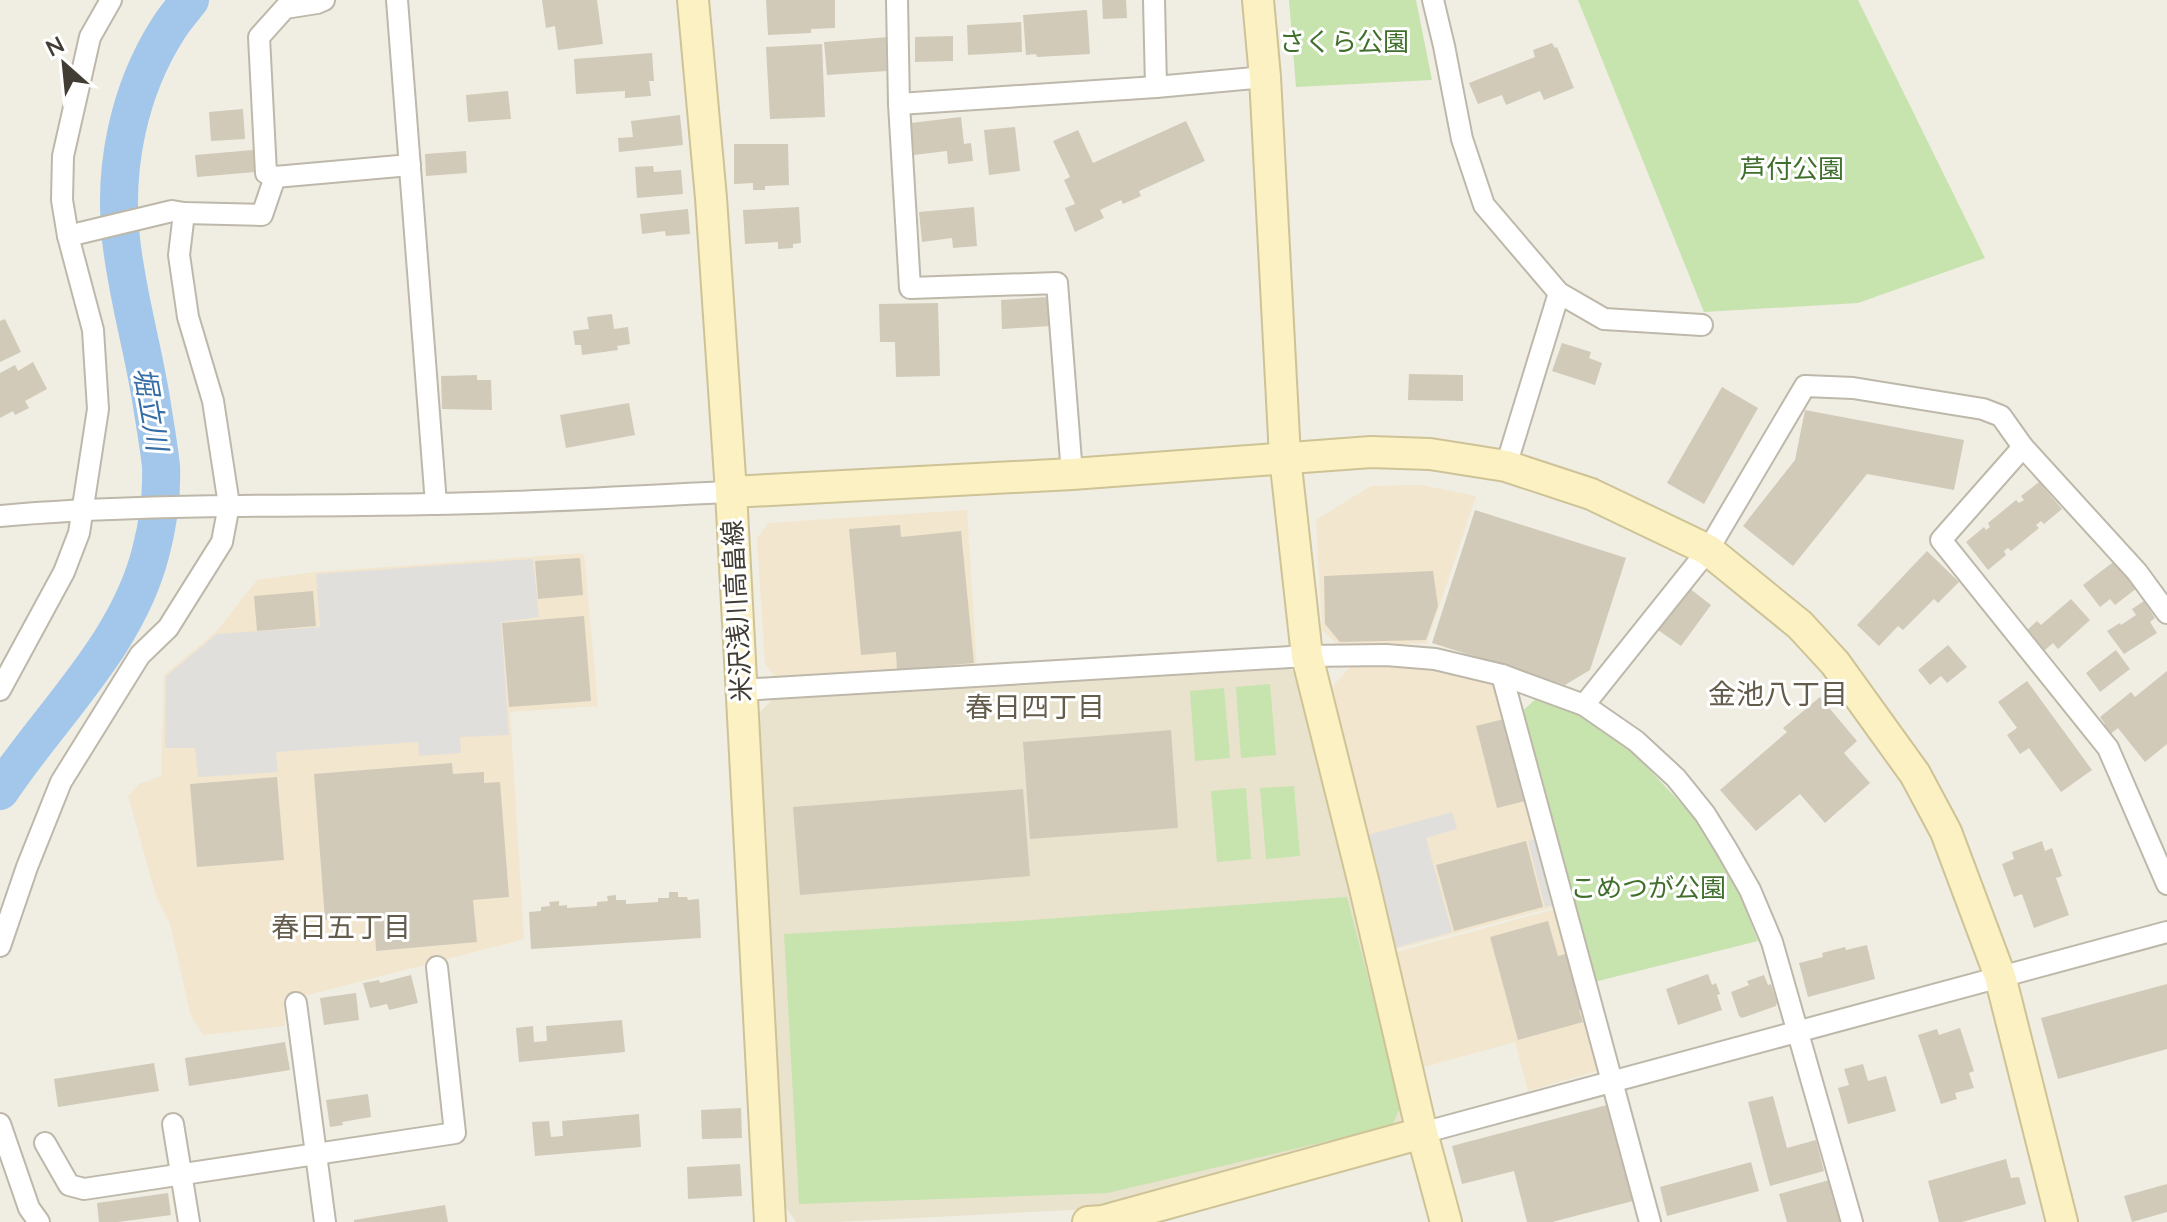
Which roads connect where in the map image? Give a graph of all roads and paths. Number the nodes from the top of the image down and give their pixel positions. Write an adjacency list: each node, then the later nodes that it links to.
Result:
1 (111, 0): 15 (street)
2 (324, 0): 13 (street)
3 (397, 0): 12 (street)
4 (693, 0): 22 (street, 米沢浅川高畠線)
5 (897, 0): 11 (street)
6 (1154, 0): 10 (street)
7 (1258, 0): 9 (street)
8 (1433, 0): 16 (street)
9 (1265, 77): 10 (street); 19 (street)
10 (1156, 87): 11 (street)
11 (899, 104): 21 (street)
12 (410, 165): 13 (street); 23 (street)
13 (275, 177): 14 (street)
14 (178, 212): 15 (street); 24 (street)
15 (68, 236): 25 (street)
16 (1559, 293): 17 (street); 20 (street)
17 (1702, 325)
18 (2023, 447): 27 (street); 28 (street); 34 (street)
19 (1285, 457): 20 (street); 21 (street); 29 (street)
20 (1506, 466): 27 (street)
21 (1072, 474): 22 (street)
22 (731, 492): 23 (street); 32 (street, 米沢浅川高畠線)
23 (436, 504): 24 (street)
24 (229, 505): 25 (street); 36 (street)
25 (82, 509): 26 (street); 31 (street)
26 (0, 516)
27 (1708, 550): 33 (street); 38 (street)
28 (2167, 613)
29 (1307, 656): 30 (street); 32 (street); 44 (street)
30 (1502, 675): 33 (street); 41 (street)
31 (0, 690)
32 (741, 690): 51 (street, 米沢浅川高畠線)
33 (1584, 705): 40 (street)
34 (2167, 884)
35 (2167, 932): 38 (street)
36 (0, 946)
37 (437, 967): 46 (street)
38 (2000, 976): 40 (street); 56 (street)
39 (296, 1003): 46 (street)
40 (1798, 1031): 41 (street); 55 (street)
41 (1611, 1081): 44 (street); 54 (street)
42 (0, 1124): 48 (street)
43 (173, 1124): 47 (street)
44 (1422, 1133): 52 (street); 53 (street)
45 (45, 1143): 47 (street)
46 (315, 1156): 47 (street); 50 (street)
47 (181, 1175): 49 (street)
48 (39, 1222)
49 (189, 1222)
50 (325, 1222)
51 (770, 1222)
52 (1088, 1222)
53 (1446, 1222)
54 (1650, 1222)
55 (1852, 1222)
56 (2062, 1222)

